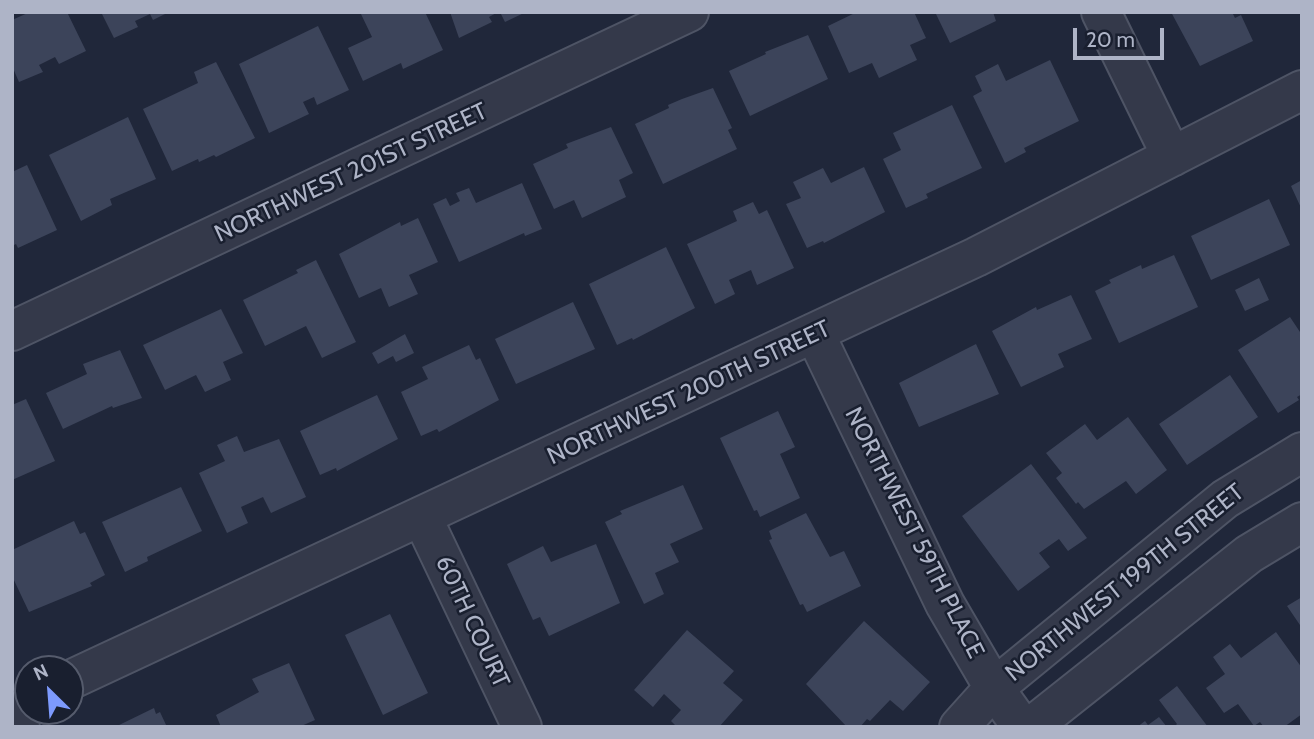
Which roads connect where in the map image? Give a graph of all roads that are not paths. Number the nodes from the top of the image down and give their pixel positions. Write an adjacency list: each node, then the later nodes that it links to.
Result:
1 (689, 12): 5 (street, NORTHWEST 201ST STREET)
2 (1101, 12): 4 (street)
3 (1302, 90): 4 (street, NORTHWEST 200TH STREET)
4 (1172, 157): 6 (street, NORTHWEST 200TH STREET)
5 (12, 331)
6 (815, 334): 8 (street, NORTHWEST 200TH STREET); 11 (street, NORTHWEST 59TH PLACE)
7 (1302, 452): 11 (street, NORTHWEST 199TH STREET)
8 (422, 517): 10 (street, NORTHWEST 200TH STREET); 14 (street, 60TH COURT)
9 (1302, 522): 17 (street)
10 (84, 674)
11 (994, 688): 15 (street, NORTHWEST 199TH STREET); 16 (street, NORTHWEST 59TH PLACE)
12 (12, 708): 13 (street)
13 (20, 727)
14 (522, 727)
15 (959, 727)
16 (1022, 727)
17 (1031, 727)

